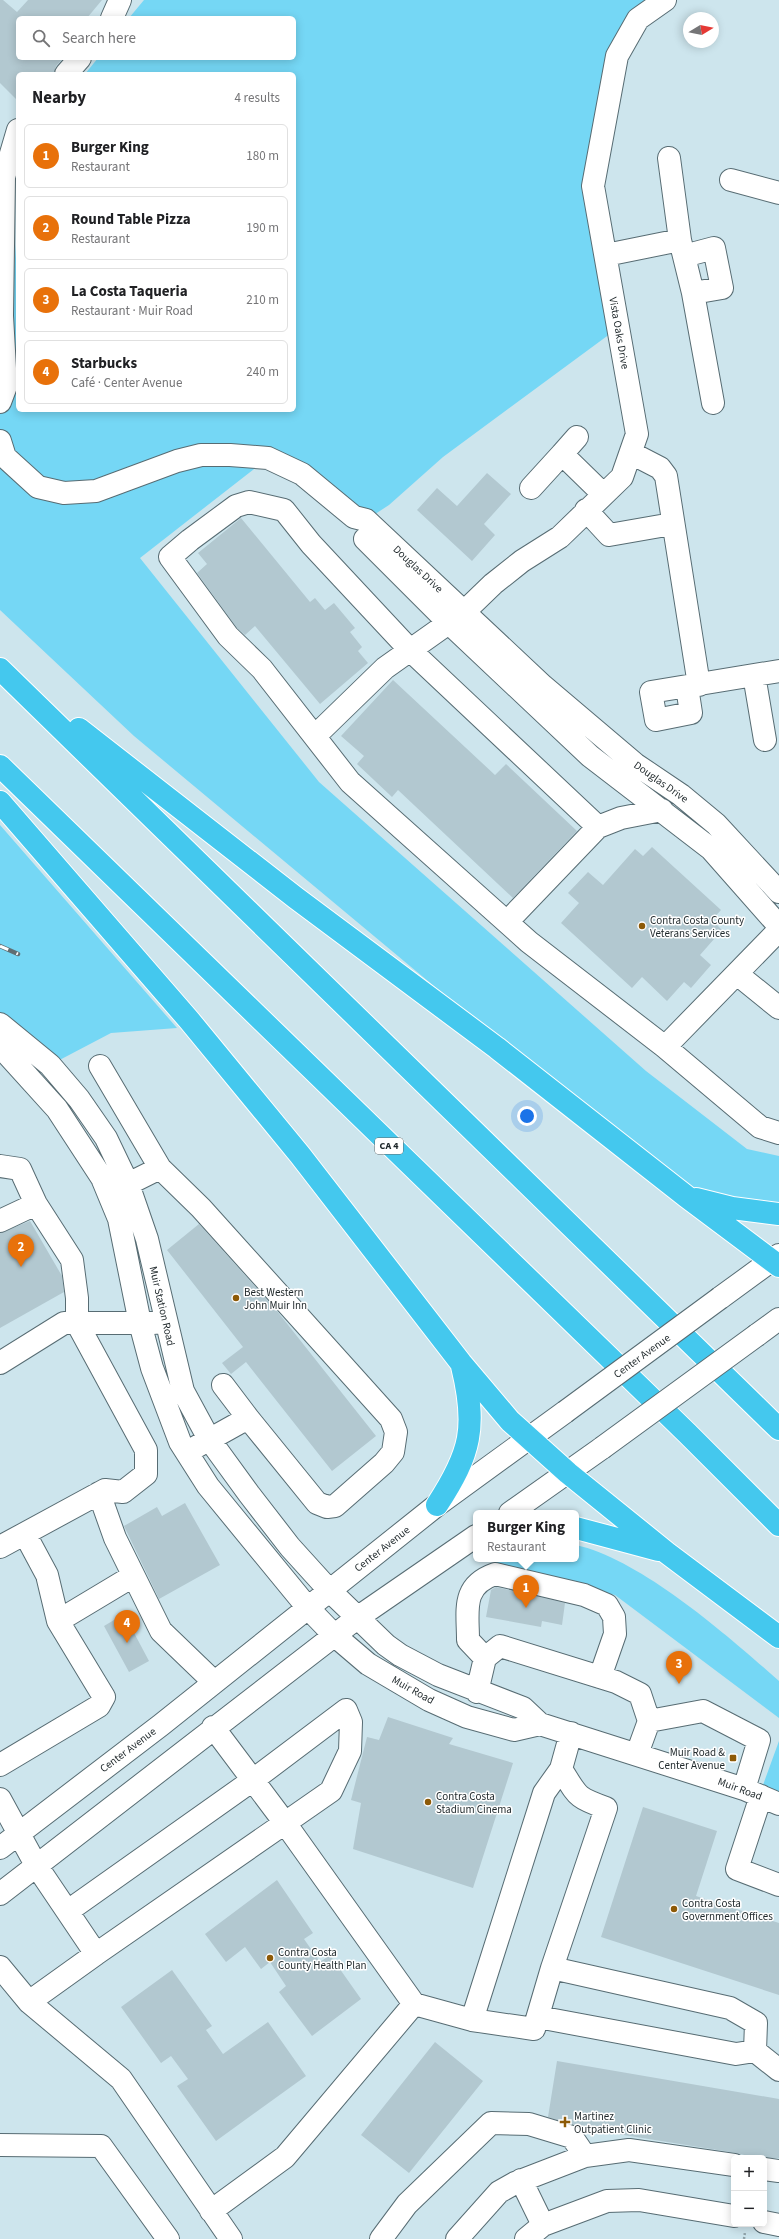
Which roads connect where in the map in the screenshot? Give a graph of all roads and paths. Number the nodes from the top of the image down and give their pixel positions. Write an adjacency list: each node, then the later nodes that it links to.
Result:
1 (120, 0): 3 (street)
2 (665, 0): 12 (street, Vista Oaks Drive)
3 (113, 16)
4 (78, 60): 5 (street)
5 (68, 72)
6 (16, 136): 8 (street)
7 (669, 158): 11 (street)
8 (2, 175): 14 (street)
9 (731, 180): 10 (street)
10 (779, 193)
11 (682, 248): 12 (street); 13 (street); 13 (street)
12 (606, 255): 19 (street, Vista Oaks Drive)
13 (693, 292): 16 (street)
14 (1, 316): 15 (street)
15 (3, 394)
16 (713, 403)
17 (577, 437): 20 (street)
18 (0, 441): 25 (street, Douglas Drive)
19 (631, 453): 22 (street, Vista Oaks Drive); 24 (street)
20 (562, 454): 21 (street); 22 (street)
21 (531, 488)
22 (603, 494): 23 (street, Vista Oaks Drive)
23 (586, 510): 24 (street); 25 (street, Vista Oaks Drive)
24 (672, 524): 29 (street)
25 (456, 617): 26 (street, Vista Oaks Drive); 34 (street, Douglas Drive); 36 (street, Douglas Drive)
26 (410, 650): 30 (street, Vista Oaks Drive); 30 (street); 35 (street)
27 (0, 668): 50 (highway); 63 (highway)
28 (779, 671): 29 (street)
29 (754, 675): 31 (street)
30 (315, 736): 37 (street)
31 (765, 740)
32 (0, 766): 71 (highway, CA 4)
33 (0, 802): 60 (highway)
34 (656, 811): 35 (street); 38 (street, Douglas Drive)
35 (598, 827): 37 (street)
36 (779, 892)
37 (507, 922): 43 (street)
38 (779, 926)
39 (779, 930): 40 (street)
40 (737, 974): 41 (street); 43 (street)
41 (779, 1008)
42 (0, 1024): 44 (street, Muir Station Road)
43 (666, 1047): 46 (street)
44 (7, 1050): 49 (street, Muir Station Road); 58 (street, Muir Station Road)
45 (100, 1066): 48 (street)
46 (779, 1133)
47 (0, 1166): 51 (street)
48 (160, 1168): 49 (street); 62 (street)
49 (128, 1184): 56 (street, Muir Station Road)
50 (687, 1197): 52 (highway); 54 (highway)
51 (36, 1204): 53 (street); 57 (street)
52 (779, 1214)
53 (0, 1221)
54 (776, 1260): 65 (street, Center Avenue, bridge)
55 (779, 1319): 67 (street, bridge)
56 (166, 1322): 58 (street); 64 (street, Muir Station Road)
57 (77, 1323): 58 (street); 59 (street); 68 (street)
58 (140, 1323): 66 (street, Muir Station Road)
59 (0, 1363)
60 (461, 1363): 65 (highway); 69 (highway)
61 (223, 1384): 62 (street)
62 (248, 1418): 64 (street)
63 (779, 1428)
64 (209, 1439): 66 (street); 78 (street, Muir Station Road)
65 (528, 1439): 67 (highway); 69 (street, Center Avenue)
66 (187, 1453): 79 (street, Muir Station Road)
67 (568, 1474): 70 (street); 76 (highway)
68 (99, 1494): 73 (street); 77 (street)
69 (437, 1505): 78 (street, Center Avenue)
70 (514, 1510)
71 (779, 1525)
72 (579, 1529): 76 (highway)
73 (25, 1534): 75 (street); 81 (street)
74 (473, 1538): 80 (street)
75 (0, 1547)
76 (667, 1553): 83 (highway)
77 (133, 1576): 81 (street); 86 (street)
78 (329, 1590): 79 (street, Center Avenue); 80 (street, Muir Road)
79 (308, 1608): 82 (street, Muir Road); 86 (street, Center Avenue)
80 (357, 1618): 82 (street); 87 (street, Muir Road)
81 (58, 1621): 93 (street)
82 (334, 1635): 89 (street, Muir Road); 90 (street)
83 (779, 1637)
84 (485, 1658): 85 (street); 85 (street); 87 (street)
85 (600, 1677): 88 (street)
86 (214, 1682): 99 (street, Center Avenue)
87 (477, 1692): 89 (street, Muir Road)
88 (649, 1721): 92 (street); 96 (street)
89 (540, 1724): 91 (street, Muir Road)
90 (213, 1727): 95 (street); 101 (street)
91 (571, 1733): 92 (street, Muir Road); 94 (street)
92 (637, 1754): 96 (street, Muir Road)
93 (0, 1765)
94 (561, 1769): 107 (street); 111 (street)
95 (253, 1780): 98 (street); 98 (street); 104 (street)
96 (761, 1796): 102 (street)
97 (0, 1799): 99 (street)
98 (285, 1823): 105 (street); 109 (street)
99 (19, 1832): 100 (street, Center Avenue); 101 (street)
100 (0, 1848)
101 (36, 1865): 103 (street); 104 (street)
102 (779, 1885)
103 (0, 1894)
104 (68, 1911): 105 (street)
105 (96, 1954): 108 (street)
106 (0, 1967): 108 (street)
107 (552, 1968): 110 (street); 112 (street)
108 (28, 2002): 120 (street)
109 (414, 2004): 111 (street); 120 (street)
110 (538, 2017): 111 (street); 112 (street)
111 (472, 2020)
112 (755, 2051): 113 (street)
113 (779, 2070)
114 (0, 2145): 125 (street)
115 (585, 2156): 116 (street); 119 (street); 127 (street)
116 (731, 2165)
117 (767, 2169): 118 (street)
118 (779, 2171)
119 (521, 2180): 123 (street); 128 (street)
120 (211, 2211): 126 (street)
121 (731, 2215): 123 (street)
122 (767, 2223): 124 (street)
123 (543, 2225): 129 (street)
124 (779, 2225)
125 (168, 2239)
126 (231, 2239)
127 (381, 2239)
128 (457, 2239)
129 (526, 2239)

